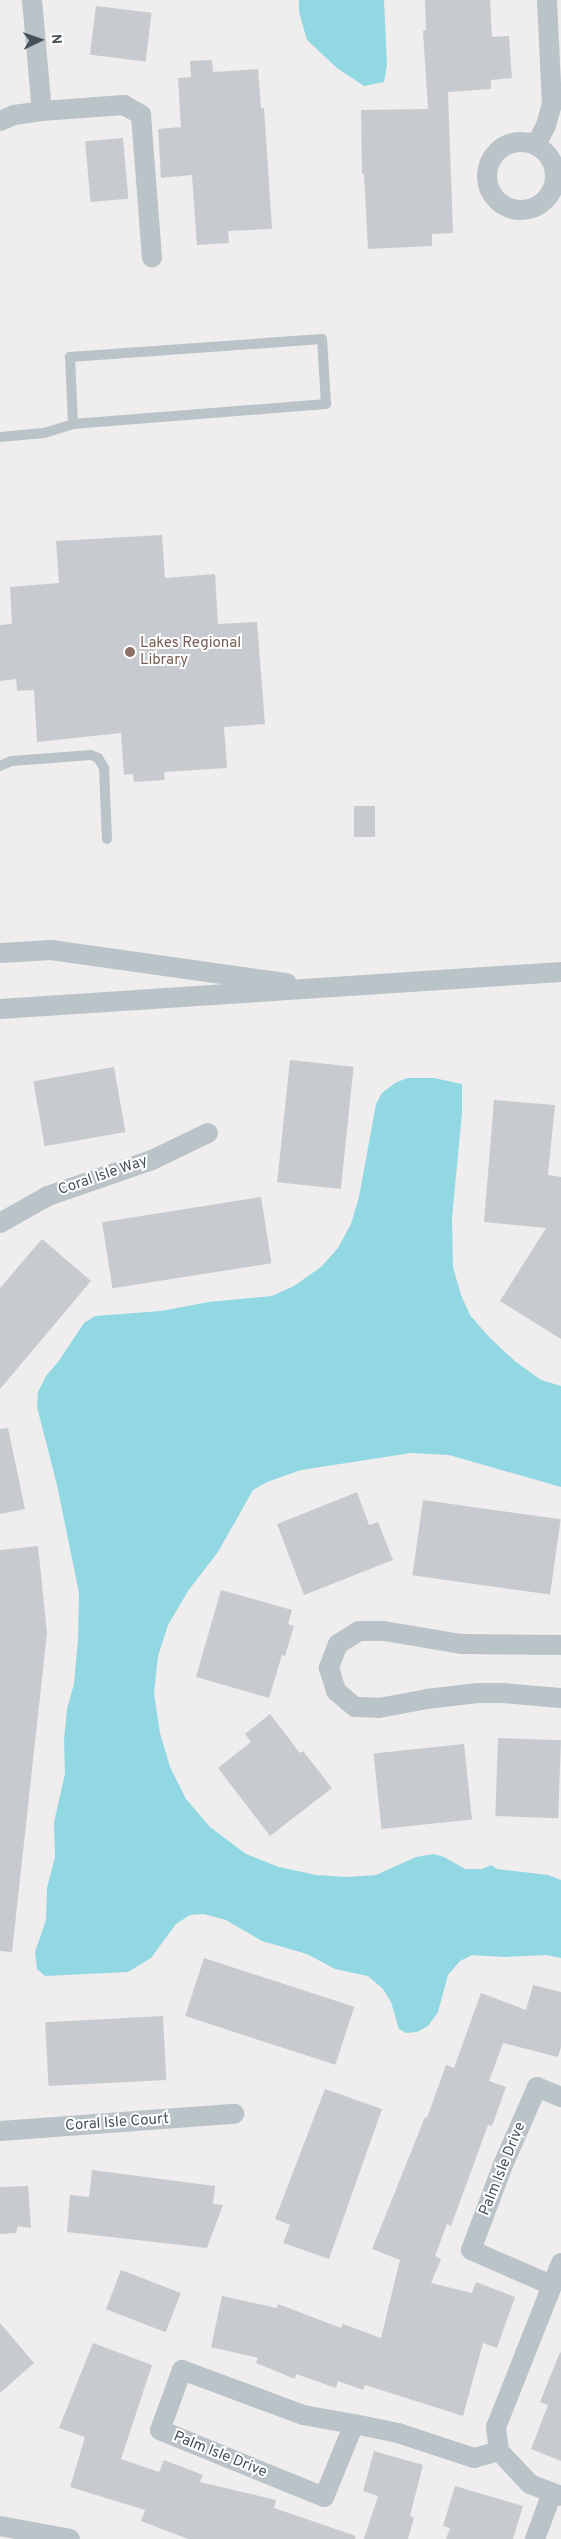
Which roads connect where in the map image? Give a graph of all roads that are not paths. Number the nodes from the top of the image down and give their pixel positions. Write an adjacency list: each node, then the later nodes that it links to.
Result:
1 (32, 0): 3 (street)
2 (546, 0): 5 (street)
3 (42, 111): 4 (street); 6 (street)
4 (0, 121)
5 (536, 145)
6 (152, 258)
7 (73, 424): 7 (lane); 8 (lane)
8 (0, 437)
9 (0, 766): 10 (lane)
10 (107, 840)
11 (0, 953): 13 (street)
12 (561, 972): 13 (street)
13 (326, 989): 14 (street)
14 (0, 1009)
15 (208, 1133): 16 (street, Coral Isle Way)
16 (0, 1223)
17 (561, 1645): 18 (street)
18 (561, 1698)
19 (561, 2097): 23 (street, Palm Isle Drive)
20 (234, 2114): 21 (street, Coral Isle Court)
21 (0, 2131)
22 (561, 2263): 23 (street)
23 (551, 2285): 25 (street)
24 (354, 2424): 24 (street, Palm Isle Drive); 25 (street, Palm Isle Drive)
25 (499, 2451): 26 (street)
26 (556, 2495): 29 (street)
27 (0, 2526): 28 (street)
28 (70, 2539)
29 (535, 2539)

